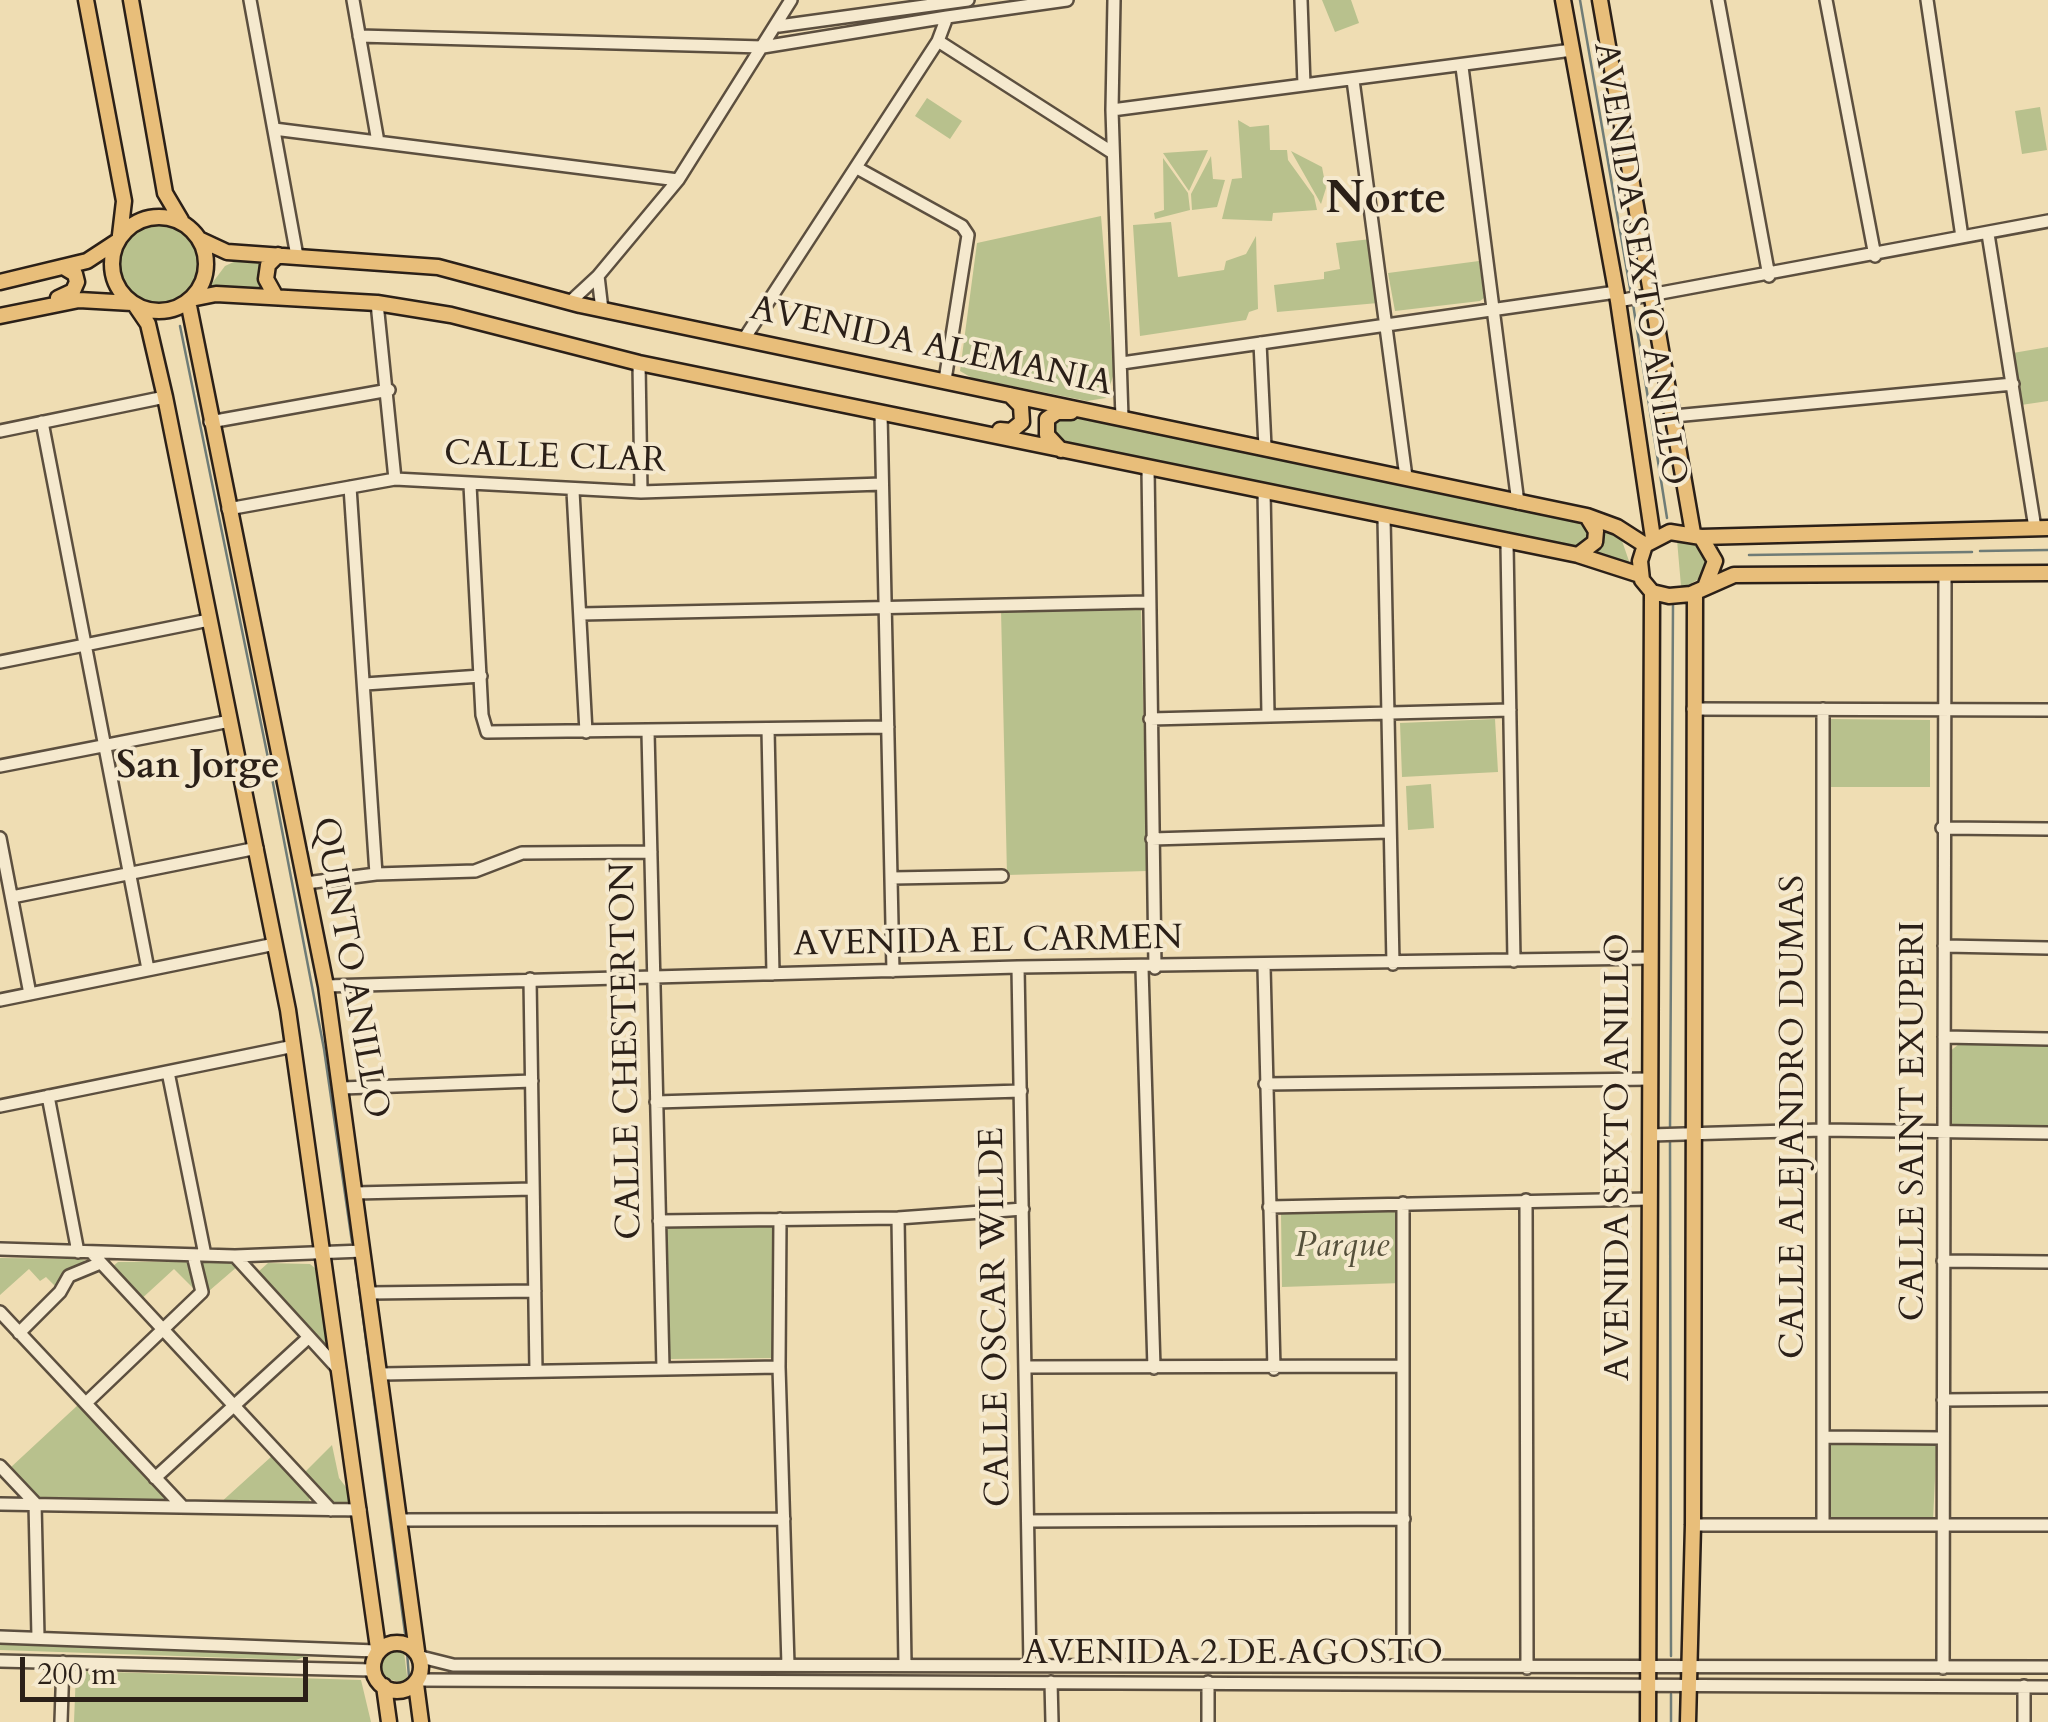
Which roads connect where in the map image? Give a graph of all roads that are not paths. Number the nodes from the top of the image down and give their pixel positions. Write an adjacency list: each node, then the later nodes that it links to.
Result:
1 (86, 0): 35 (main road)
2 (130, 0): 31 (main road)
3 (250, 0): 25 (street)
4 (353, 0): 17 (street)
5 (791, 0): 16 (street)
6 (968, 0): 16 (street)
7 (1067, 0): 15 (street)
8 (1114, 0): 24 (street)
9 (1301, 0): 23 (street)
10 (1564, 0): 20 (main road, AVENIDA SEXTO ANILLO)
11 (1600, 0): 43 (main road, AVENIDA SEXTO ANILLO)
12 (1718, 0): 41 (street)
13 (1826, 0): 38 (street)
14 (1927, 0): 34 (street)
15 (947, 17): 18 (street); 19 (street)
16 (779, 26): 19 (street)
17 (359, 36): 19 (street); 26 (street)
18 (938, 41): 27 (street); 28 (street)
19 (763, 47): 29 (street)
20 (1572, 50): 21 (street); 45 (main road, AVENIDA SEXTO ANILLO)
21 (1462, 66): 22 (street); 51 (street)
22 (1353, 80): 23 (street); 53 (street)
23 (1304, 85): 24 (street)
24 (1112, 110): 27 (street)
25 (274, 129): 26 (street); 37 (street)
26 (378, 142): 29 (street)
27 (1113, 153): 57 (street)
28 (857, 168): 54 (street); 58 (street)
29 (678, 180): 40 (street)
30 (2048, 221): 32 (street)
31 (185, 224): 33 (main road); 35 (main road)
32 (1988, 234): 34 (street); 59 (street)
33 (199, 238): 36 (main road, AVENIDA ALEMANIA); 46 (main road)
34 (1962, 238): 38 (street)
35 (118, 239): 39 (main road); 49 (main road)
36 (278, 255): 37 (main road, AVENIDA ALEMANIA); 44 (main road)
37 (296, 256): 47 (main road, AVENIDA ALEMANIA)
38 (1875, 256): 41 (street)
39 (65, 268): 42 (main road); 52 (main road)
40 (598, 276): 47 (street); 50 (street)
41 (1769, 276): 43 (street)
42 (0, 282)
43 (1654, 296): 45 (street); 65 (main road, AVENIDA SEXTO ANILLO)
44 (276, 297): 46 (main road, AVENIDA ALEMANIA); 48 (main road, AVENIDA ALEMANIA)
45 (1617, 297): 51 (street); 88 (main road, AVENIDA SEXTO ANILLO)
46 (190, 300): 49 (main road); 68 (main road, QUINTO ANILLO)
47 (570, 302): 50 (main road, AVENIDA ALEMANIA)
48 (377, 303): 56 (main road, AVENIDA ALEMANIA); 60 (street)
49 (134, 304): 52 (main road); 62 (main road, QUINTO ANILLO)
50 (602, 310): 54 (main road, AVENIDA ALEMANIA)
51 (1493, 310): 53 (street); 82 (street)
52 (0, 316)
53 (1386, 325): 55 (street); 74 (street)
54 (744, 339): 58 (main road, AVENIDA ALEMANIA)
55 (1260, 344): 57 (street); 71 (street)
56 (639, 363): 63 (main road, AVENIDA ALEMANIA); 81 (street)
57 (1122, 363): 66 (street)
58 (945, 380): 61 (main road, AVENIDA ALEMANIA)
59 (2013, 384): 65 (street); 86 (street)
60 (389, 390): 68 (street); 75 (street)
61 (1009, 394): 64 (main road, AVENIDA ALEMANIA); 69 (main road)
62 (165, 397): 67 (street); 99 (main road, QUINTO ANILLO)
63 (881, 414): 69 (main road, AVENIDA ALEMANIA); 76 (street)
64 (1102, 414): 66 (main road, AVENIDA ALEMANIA); 72 (main road)
65 (1674, 416): 87 (main road, AVENIDA SEXTO ANILLO)
66 (1122, 418): 71 (main road, AVENIDA ALEMANIA)
67 (42, 422): 70 (street); 100 (street)
68 (210, 422): 83 (main road, QUINTO ANILLO)
69 (934, 424): 72 (main road, AVENIDA ALEMANIA)
70 (0, 431)
71 (1265, 447): 74 (main road, AVENIDA ALEMANIA)
72 (1062, 451): 73 (main road, AVENIDA ALEMANIA)
73 (1148, 468): 79 (main road, AVENIDA ALEMANIA); 96 (street)
74 (1406, 477): 82 (main road, AVENIDA ALEMANIA)
75 (395, 479): 77 (street, CALLE CLAR); 78 (street, CALLE CLAR)
76 (882, 484): 81 (street, CALLE CLAR); 97 (street)
77 (470, 485): 80 (street, CALLE CLAR); 102 (street)
78 (350, 487): 83 (street, CALLE CLAR); 103 (street)
79 (1264, 490): 85 (main road, AVENIDA ALEMANIA); 110 (street)
80 (573, 491): 81 (street, CALLE CLAR); 98 (street)
81 (641, 492)
82 (1518, 502): 84 (main road, AVENIDA ALEMANIA)
83 (228, 510): 118 (main road, QUINTO ANILLO)
84 (1587, 516): 88 (main road, AVENIDA ALEMANIA); 90 (main road)
85 (1384, 518): 89 (main road, AVENIDA ALEMANIA); 109 (street)
86 (2042, 528): 87 (main road)
87 (1697, 535): 88 (main road); 94 (main road)
88 (1649, 541): 92 (main road)
89 (1507, 544): 90 (main road, AVENIDA ALEMANIA); 106 (street)
90 (1578, 556): 92 (main road, AVENIDA ALEMANIA)
91 (2048, 573): 93 (main road)
92 (1640, 575): 95 (main road)
93 (1945, 575): 94 (main road); 107 (street, CALLE SAINT EXUPERI)
94 (1700, 589): 95 (main road); 104 (main road, AVENIDA SEXTO ANILLO)
95 (1652, 592): 137 (main road, AVENIDA SEXTO ANILLO)
96 (1147, 602): 97 (street); 111 (street)
97 (886, 609): 98 (street); 113 (street)
98 (581, 614): 115 (street)
99 (210, 620): 100 (street); 112 (main road, QUINTO ANILLO)
100 (85, 645): 101 (street); 117 (street)
101 (0, 662)
102 (481, 676): 103 (street); 115 (street)
103 (365, 684): 129 (street)
104 (1693, 709): 105 (street); 165 (main road, AVENIDA SEXTO ANILLO)
105 (1823, 709): 107 (street); 163 (street, CALLE ALEJANDRO DUMAS)
106 (1510, 710): 109 (street); 138 (street)
107 (1945, 710): 108 (street); 121 (street, CALLE SAINT EXUPERI)
108 (2048, 710)
109 (1387, 712): 110 (street); 123 (street)
110 (1268, 715): 111 (street)
111 (1150, 719): 125 (street)
112 (230, 721): 117 (street); 120 (main road, QUINTO ANILLO)
113 (888, 727): 114 (street); 131 (street)
114 (768, 729): 116 (street); 145 (street)
115 (586, 732): 116 (street)
116 (648, 732): 127 (street, CALLE CHESTERTON)
117 (102, 745): 119 (street); 128 (street)
118 (281, 763): 120 (main road); 132 (main road, QUINTO ANILLO)
119 (0, 766)
120 (242, 773): 126 (main road, QUINTO ANILLO)
121 (1942, 828): 122 (street); 135 (street, CALLE SAINT EXUPERI)
122 (2048, 828)
123 (1390, 832): 125 (street); 139 (street)
124 (0, 838): 133 (street)
125 (1152, 839): 142 (street)
126 (257, 848): 128 (street); 134 (main road, QUINTO ANILLO)
127 (652, 852): 129 (street); 146 (street, CALLE CHESTERTON)
128 (130, 874): 133 (street); 143 (street)
129 (376, 874): 132 (street)
130 (1002, 876): 131 (street)
131 (892, 878): 144 (street)
132 (306, 883): 148 (main road, QUINTO ANILLO)
133 (12, 897): 149 (street)
134 (275, 944): 143 (street); 153 (main road, QUINTO ANILLO)
135 (1944, 946): 136 (street); 151 (street, CALLE SAINT EXUPERI)
136 (2048, 948)
137 (1651, 958): 138 (street, AVENIDA EL CARMEN); 155 (main road, AVENIDA SEXTO ANILLO)
138 (1514, 961): 139 (street, AVENIDA EL CARMEN)
139 (1393, 964): 140 (street, AVENIDA EL CARMEN)
140 (1264, 967): 142 (street, AVENIDA EL CARMEN); 157 (street)
141 (1018, 968): 142 (street, AVENIDA EL CARMEN); 144 (street, AVENIDA EL CARMEN); 159 (street, CALLE OSCAR WILDE)
142 (1148, 968): 197 (street)
143 (148, 969): 149 (street)
144 (892, 971): 145 (street, AVENIDA EL CARMEN)
145 (773, 974): 146 (street, AVENIDA EL CARMEN)
146 (652, 976): 147 (street, AVENIDA EL CARMEN); 161 (street, CALLE CHESTERTON)
147 (530, 979): 148 (street, AVENIDA EL CARMEN); 156 (street)
148 (326, 986): 158 (main road, QUINTO ANILLO)
149 (30, 994): 150 (street)
150 (0, 1000)
151 (1944, 1037): 152 (street); 164 (street, CALLE SAINT EXUPERI)
152 (2048, 1039)
153 (294, 1046): 154 (street); 181 (main road, QUINTO ANILLO)
154 (168, 1072): 160 (street); 182 (street)
155 (1651, 1079): 157 (street); 167 (main road, AVENIDA SEXTO ANILLO)
156 (532, 1081): 158 (street); 168 (street)
157 (1265, 1084): 173 (street)
158 (342, 1088): 169 (main road, QUINTO ANILLO)
159 (1020, 1091): 161 (street); 174 (street, CALLE OSCAR WILDE)
160 (48, 1096): 162 (street); 180 (street)
161 (656, 1102): 177 (street, CALLE CHESTERTON)
162 (0, 1106)
163 (1822, 1130): 164 (street); 165 (street); 206 (street, CALLE ALEJANDRO DUMAS)
164 (1942, 1130): 166 (street); 184 (street, CALLE SAINT EXUPERI)
165 (1686, 1132): 167 (street); 220 (main road, AVENIDA SEXTO ANILLO)
166 (2048, 1133)
167 (1656, 1135): 171 (main road, AVENIDA SEXTO ANILLO)
168 (533, 1189): 169 (street); 187 (street)
169 (356, 1193): 179 (main road, QUINTO ANILLO)
170 (1526, 1200): 171 (street); 172 (street); 238 (street)
171 (1650, 1200): 236 (main road, AVENIDA SEXTO ANILLO)
172 (1404, 1203): 173 (street); 195 (street)
173 (1268, 1208): 198 (street)
174 (1022, 1209): 175 (street); 194 (street, CALLE OSCAR WILDE)
175 (898, 1218): 176 (street); 231 (street)
176 (780, 1219): 177 (street); 193 (street)
177 (659, 1221): 196 (street, CALLE CHESTERTON)
178 (0, 1249): 180 (street)
179 (363, 1251): 181 (street); 188 (main road, QUINTO ANILLO)
180 (84, 1252): 182 (street); 186 (street)
181 (325, 1254): 183 (street); 200 (main road, QUINTO ANILLO)
182 (199, 1255): 183 (street); 190 (street)
183 (235, 1256): 192 (street)
184 (1943, 1261): 185 (street); 203 (street, CALLE SAINT EXUPERI)
185 (2048, 1262)
186 (98, 1264): 190 (street); 191 (street)
187 (534, 1291): 188 (street); 199 (street)
188 (370, 1293): 201 (main road, QUINTO ANILLO)
189 (0, 1312): 191 (street)
190 (161, 1332): 204 (street); 205 (street)
191 (19, 1333): 204 (street)
192 (308, 1336): 200 (street); 205 (street)
193 (779, 1366): 196 (street); 217 (street)
194 (1025, 1366): 197 (street); 218 (street, CALLE OSCAR WILDE)
195 (1402, 1366): 198 (street); 215 (street)
196 (663, 1368): 199 (street)
197 (1154, 1368): 198 (street)
198 (1274, 1368)
199 (536, 1370): 201 (street)
200 (341, 1371): 214 (main road, QUINTO ANILLO)
201 (382, 1374): 216 (main road, QUINTO ANILLO)
202 (2048, 1399): 203 (street)
203 (1942, 1400): 207 (street, CALLE SAINT EXUPERI)
204 (86, 1404): 209 (street)
205 (232, 1407): 209 (street); 213 (street)
206 (1823, 1437): 207 (street); 219 (street, CALLE ALEJANDRO DUMAS)
207 (1942, 1438): 221 (street, CALLE SAINT EXUPERI)
208 (0, 1466): 210 (street)
209 (155, 1478): 212 (street)
210 (35, 1502): 211 (street); 212 (street); 224 (street)
211 (0, 1504)
212 (182, 1506): 213 (street)
213 (331, 1510): 214 (street)
214 (360, 1510): 226 (main road, QUINTO ANILLO)
215 (1404, 1518): 218 (street); 235 (street)
216 (401, 1520): 217 (street); 227 (main road, QUINTO ANILLO)
217 (784, 1520): 230 (street)
218 (1028, 1522): 232 (street, CALLE OSCAR WILDE)
219 (1823, 1524): 220 (street); 221 (street)
220 (1693, 1525): 233 (main road, AVENIDA SEXTO ANILLO)
221 (1942, 1526): 222 (street); 240 (street, CALLE SAINT EXUPERI)
222 (2048, 1526)
223 (0, 1637): 224 (street)
224 (38, 1638): 225 (street)
225 (335, 1649): 226 (street); 241 (street)
226 (377, 1649): 227 (main road); 243 (main road)
227 (418, 1654): 230 (street, AVENIDA 2 DE AGOSTO); 245 (main road)
228 (0, 1660): 229 (street)
229 (63, 1662): 241 (street); 255 (street)
230 (788, 1664): 231 (street, AVENIDA 2 DE AGOSTO)
231 (905, 1665): 234 (street, AVENIDA 2 DE AGOSTO)
232 (1030, 1665): 234 (street, AVENIDA 2 DE AGOSTO); 235 (street, AVENIDA 2 DE AGOSTO)
233 (1689, 1665): 236 (street, AVENIDA 2 DE AGOSTO); 242 (street, AVENIDA 2 DE AGOSTO); 250 (main road, AVENIDA SEXTO ANILLO)
234 (966, 1666): 244 (street)
235 (1403, 1666): 238 (street, AVENIDA 2 DE AGOSTO)
236 (1648, 1666): 239 (street, AVENIDA 2 DE AGOSTO); 249 (main road, AVENIDA SEXTO ANILLO)
237 (2048, 1667): 240 (street, AVENIDA 2 DE AGOSTO)
238 (1527, 1668): 239 (street, AVENIDA 2 DE AGOSTO)
239 (1550, 1668): 248 (street)
240 (1943, 1668): 242 (street, AVENIDA 2 DE AGOSTO)
241 (332, 1669): 243 (street)
242 (1806, 1669): 252 (street)
243 (371, 1670): 251 (main road)
244 (967, 1681): 245 (street, AVENIDA 2 DE AGOSTO); 246 (street, AVENIDA 2 DE AGOSTO)
245 (417, 1682): 251 (main road); 257 (main road)
246 (1051, 1682): 247 (street, AVENIDA 2 DE AGOSTO); 258 (street)
247 (1208, 1682): 248 (street, AVENIDA 2 DE AGOSTO); 259 (street)
248 (1550, 1682): 249 (street, AVENIDA 2 DE AGOSTO)
249 (1648, 1684): 250 (street, AVENIDA 2 DE AGOSTO); 260 (main road, AVENIDA SEXTO ANILLO)
250 (1688, 1685): 252 (street, AVENIDA 2 DE AGOSTO); 261 (main road, AVENIDA SEXTO ANILLO)
251 (384, 1686): 256 (main road)
252 (1806, 1686): 253 (street, AVENIDA 2 DE AGOSTO)
253 (2024, 1686): 254 (street, AVENIDA 2 DE AGOSTO); 262 (street)
254 (2048, 1687)
255 (61, 1722)
256 (388, 1722)
257 (421, 1722)
258 (1052, 1722)
259 (1208, 1722)
260 (1648, 1722)
261 (1688, 1722)
262 (2024, 1722)

